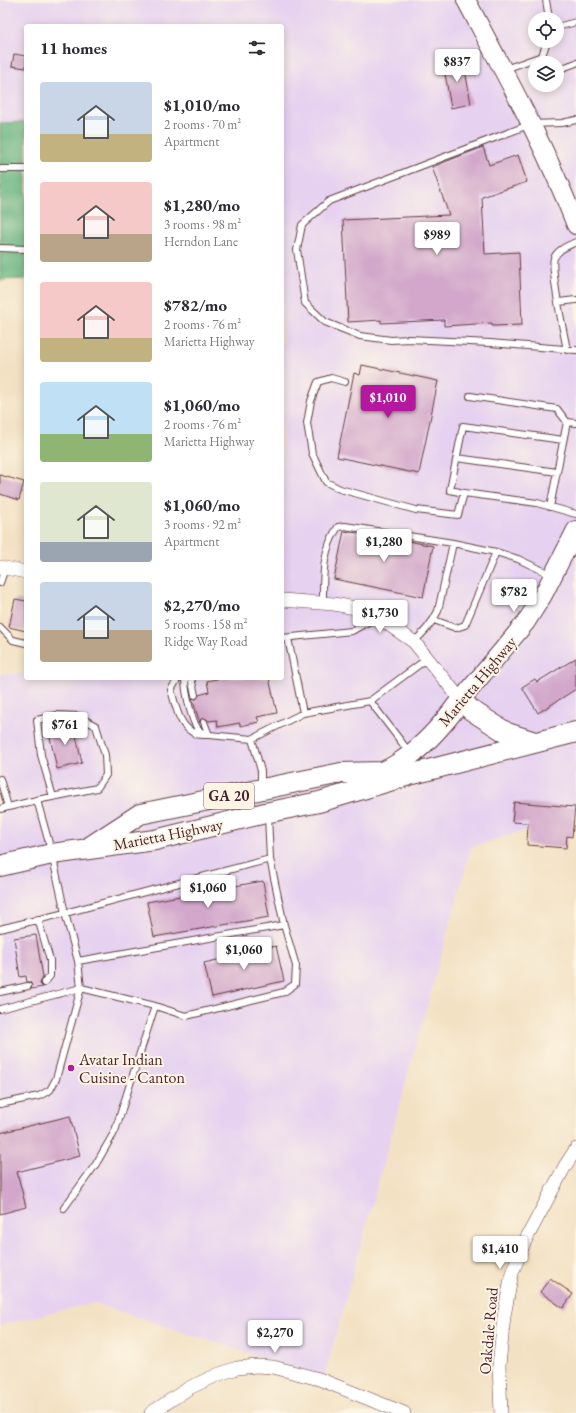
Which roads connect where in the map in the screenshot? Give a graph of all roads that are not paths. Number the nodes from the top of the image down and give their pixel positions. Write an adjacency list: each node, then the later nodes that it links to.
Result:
1 (466, 0): 11 (main road)
2 (546, 0): 3 (lane)
3 (548, 12)
4 (576, 22): 5 (lane)
5 (564, 25)
6 (545, 48): 7 (lane)
7 (542, 56)
8 (528, 61): 11 (lane)
9 (576, 63): 10 (lane)
10 (564, 67)
11 (503, 70): 13 (main road)
12 (576, 120): 13 (lane)
13 (531, 124): 16 (main road); 22 (lane)
14 (0, 169): 15 (lane)
15 (24, 169)
16 (576, 225)
17 (576, 242): 21 (lane)
18 (0, 248): 19 (lane)
19 (24, 249)
20 (576, 300): 21 (lane)
21 (559, 302): 22 (lane)
22 (567, 350): 23 (lane)
23 (576, 350)
24 (345, 382): 31 (lane)
25 (470, 396): 26 (lane)
26 (567, 422): 27 (lane); 28 (lane)
27 (576, 423)
28 (563, 440): 29 (lane); 30 (lane)
29 (457, 458): 30 (lane); 31 (lane)
30 (557, 472): 32 (lane)
31 (464, 493): 32 (lane)
32 (550, 507): 33 (lane)
33 (576, 514)
34 (575, 537): 39 (main road, Marietta Highway)
35 (453, 543): 36 (lane); 42 (lane); 44 (lane)
36 (496, 552): 39 (lane); 44 (lane)
37 (2, 568): 38 (street); 40 (lane)
38 (24, 572)
39 (553, 576): 54 (main road, Marietta Highway)
40 (0, 583)
41 (284, 600): 42 (street)
42 (323, 603): 43 (street)
43 (375, 618): 46 (lane); 47 (street)
44 (434, 620): 47 (lane)
45 (0, 627): 48 (lane)
46 (285, 638): 56 (lane)
47 (414, 642): 49 (street)
48 (24, 643)
49 (428, 658): 54 (street); 55 (lane)
50 (177, 680): 59 (lane)
51 (185, 680): 59 (lane)
52 (191, 680): 53 (lane)
53 (195, 696)
54 (461, 700): 61 (main road, GA 20); 62 (main road, Marietta Highway / GA 20)
55 (370, 701): 56 (lane); 62 (lane)
56 (303, 713): 60 (lane)
57 (204, 722): 59 (lane)
58 (576, 732): 61 (main road, Marietta Highway / GA 20)
59 (209, 735): 60 (lane)
60 (252, 739): 65 (lane)
61 (535, 742): 68 (main road, Marietta Highway / GA 20)
62 (411, 754): 63 (main road, Marietta Highway / GA 20)
63 (381, 772): 65 (main road, Marietta Highway / GA 20); 68 (main road, Marietta Highway)
64 (0, 779): 69 (lane)
65 (261, 789): 72 (main road, Marietta Highway / GA 20)
66 (53, 797): 66 (lane); 67 (lane)
67 (37, 800): 69 (lane); 73 (lane)
68 (319, 802): 71 (main road, Marietta Highway / GA 20)
69 (8, 807): 70 (lane)
70 (0, 809)
71 (267, 812): 72 (main road, Marietta Highway / GA 20); 74 (lane)
72 (86, 849): 73 (main road, Marietta Highway / GA 20)
73 (52, 854): 75 (main road, Marietta Highway / GA 20); 76 (lane)
74 (270, 859): 76 (lane); 78 (lane)
75 (0, 866)
76 (64, 913): 77 (lane); 80 (lane)
77 (38, 919): 79 (lane); 81 (lane)
78 (284, 924): 80 (lane); 85 (lane)
79 (0, 928)
80 (78, 961): 83 (lane)
81 (44, 983)
82 (28, 986): 84 (lane)
83 (81, 988): 85 (lane); 86 (lane); 87 (lane)
84 (0, 992)
85 (155, 1006): 89 (lane)
86 (0, 1007)
87 (0, 1104)
88 (576, 1149): 92 (street, Oakdale Road)
89 (64, 1208)
90 (151, 1413): 91 (street)
91 (404, 1413)
92 (501, 1413)

